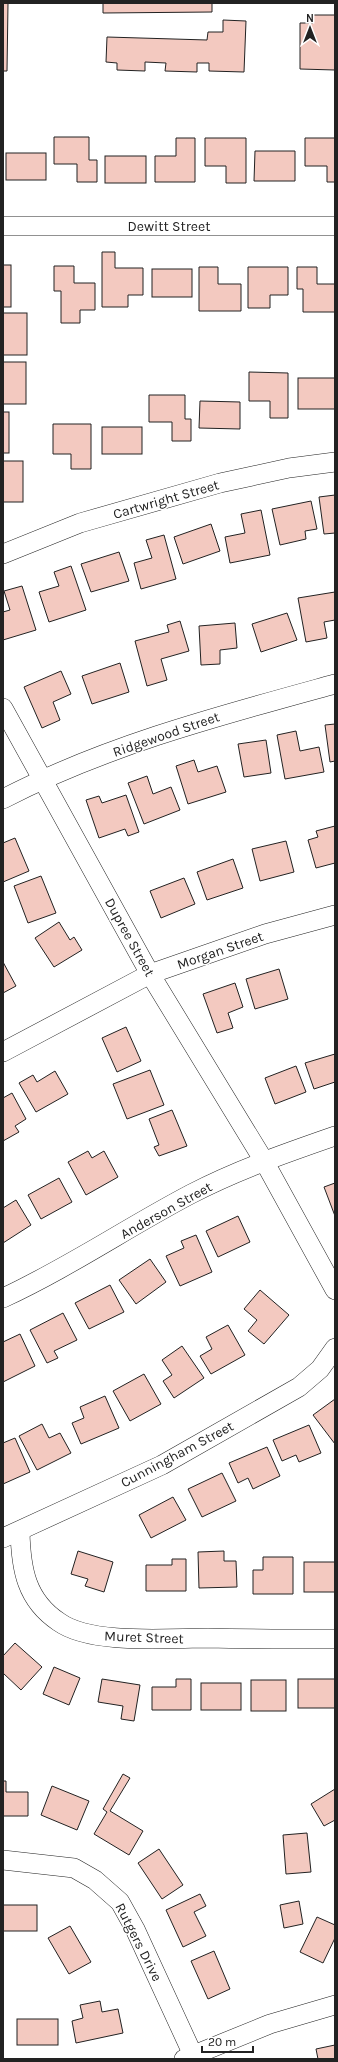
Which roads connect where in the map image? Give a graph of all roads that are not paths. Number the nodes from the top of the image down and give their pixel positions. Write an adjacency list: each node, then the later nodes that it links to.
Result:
1 (3, 226): 2 (street, Dewitt Street)
2 (335, 226)
3 (335, 462): 4 (street, Cartwright Street)
4 (3, 554)
5 (335, 684): 7 (street, Ridgewood Street)
6 (3, 708): 7 (street, Dupree Street)
7 (43, 779): 8 (street, Ridgewood Street); 10 (street, Dupree Street)
8 (3, 799)
9 (335, 915): 10 (street, Morgan Street)
10 (150, 974): 11 (street, Morgan Street); 13 (street, Dupree Street)
11 (3, 1052)
12 (335, 1136): 13 (street, Anderson Street)
13 (264, 1161): 14 (street); 15 (street, Anderson Street)
14 (335, 1290)
15 (3, 1298)
16 (335, 1348): 17 (street, Cunningham Street)
17 (11, 1535): 18 (street, Muret Street)
18 (335, 1639)
19 (3, 1860): 21 (street, Rutgers Drive)
20 (335, 2005): 21 (street)
21 (189, 2057)

